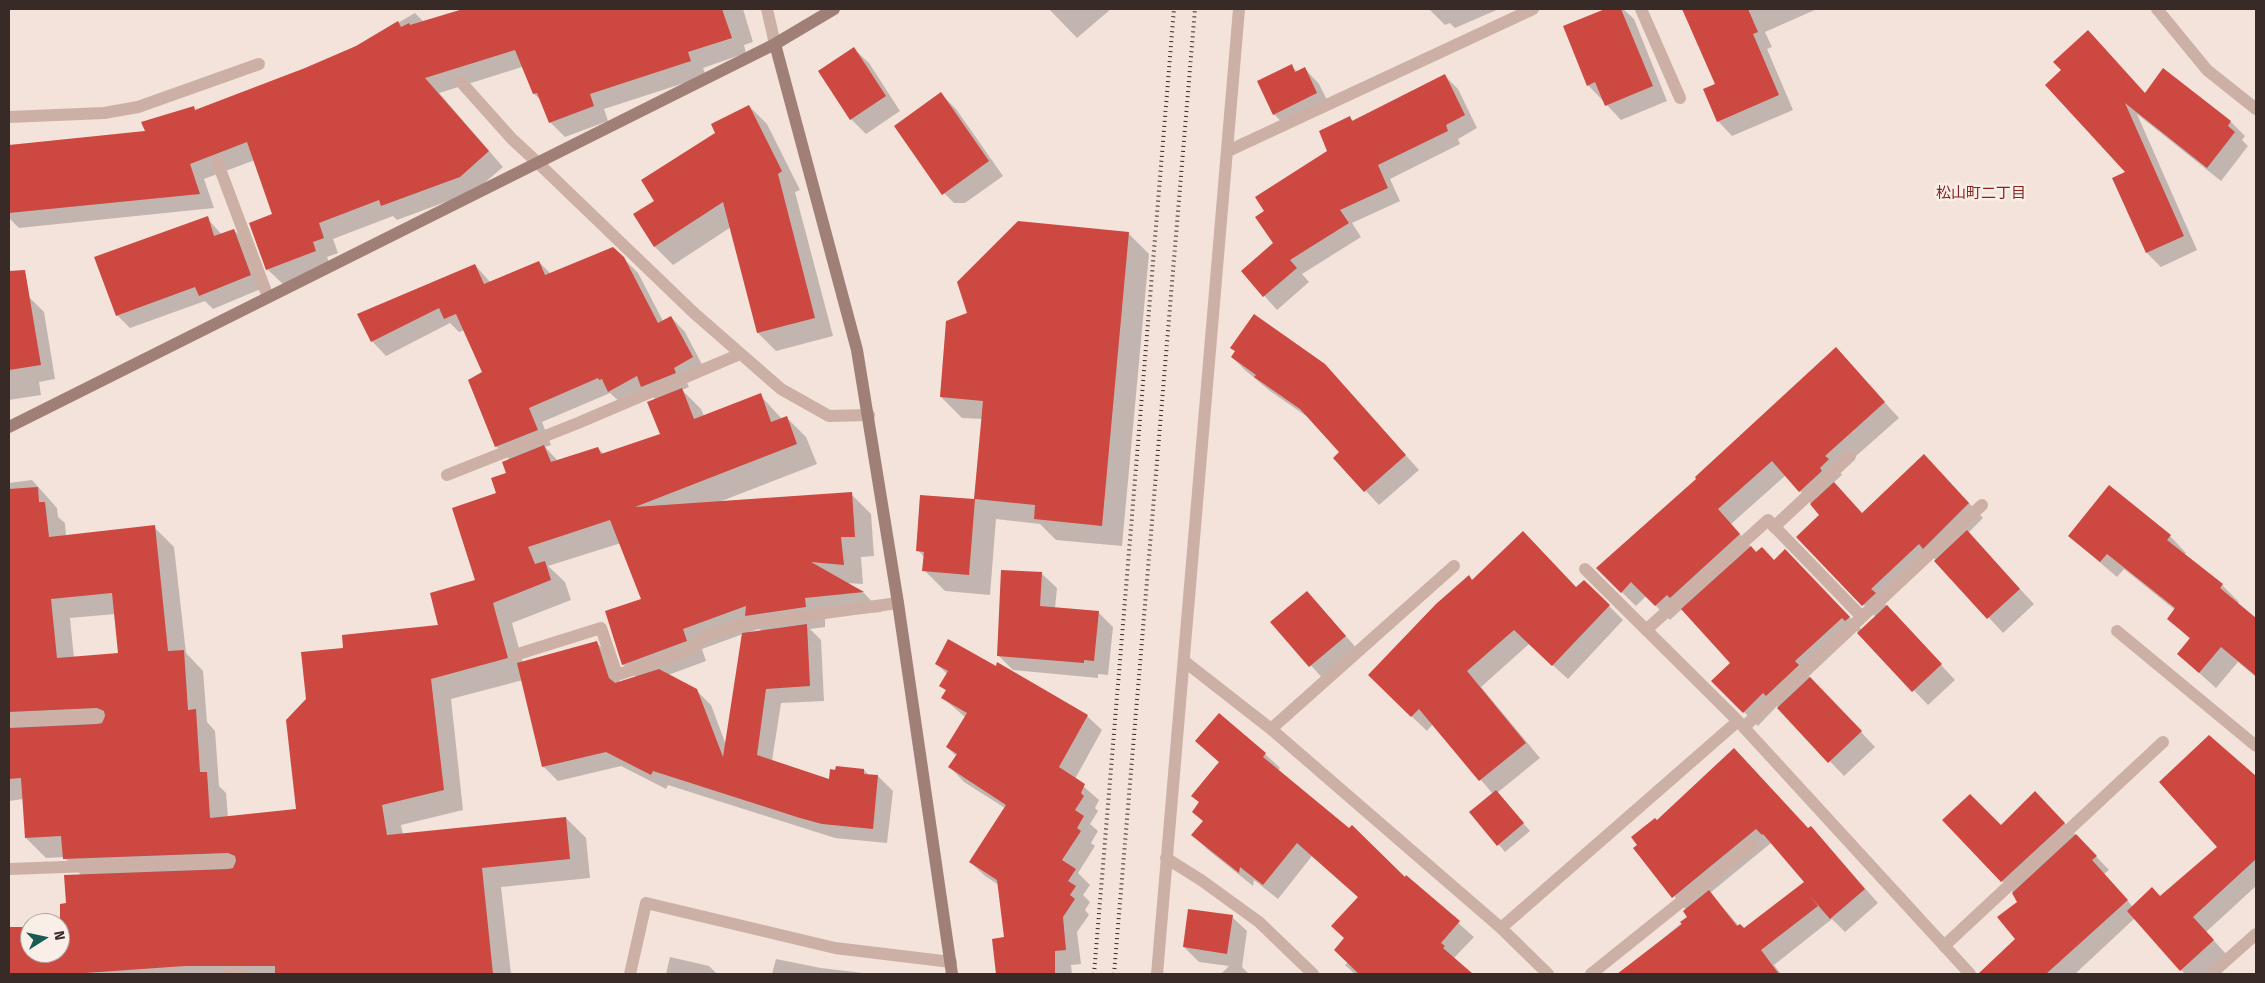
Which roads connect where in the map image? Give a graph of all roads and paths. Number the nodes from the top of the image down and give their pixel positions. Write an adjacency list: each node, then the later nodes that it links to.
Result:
1 (767, 9): 7 (street)
2 (834, 9): 7 (street)
3 (1239, 9): 13 (street)
4 (1533, 9): 13 (street)
5 (1641, 9): 10 (street)
6 (2157, 9): 11 (street)
7 (775, 44): 15 (street); 18 (street)
8 (259, 64): 12 (street)
9 (461, 82): 15 (street)
10 (1680, 98)
11 (2256, 109)
12 (9, 117)
13 (1228, 151): 31 (street)
14 (217, 161): 16 (street)
15 (538, 163): 16 (street); 17 (street)
16 (268, 297): 19 (street)
17 (740, 354): 18 (street); 21 (street)
18 (869, 415): 26 (street)
19 (9, 427)
20 (1850, 456): 23 (street)
21 (447, 475)
22 (1982, 505): 27 (street)
23 (1774, 527): 27 (street); 28 (street)
24 (1454, 566): 35 (street)
25 (1585, 569): 28 (street)
26 (898, 603): 30 (street); 45 (street)
27 (1861, 616): 34 (street)
28 (1646, 630): 34 (street)
29 (2117, 631): 37 (street)
30 (515, 655)
31 (1184, 661): 35 (street); 39 (street)
32 (97, 716): 33 (street)
33 (9, 720)
34 (1741, 724): 42 (street); 44 (street)
35 (1271, 729): 42 (street)
36 (2163, 742): 44 (street)
37 (2256, 746)
38 (1752, 845): 52 (street)
39 (1166, 858): 49 (street); 50 (street)
40 (228, 861): 41 (street)
41 (9, 869)
42 (1501, 928): 51 (street)
43 (2256, 934): 54 (street)
44 (1944, 946): 53 (street)
45 (952, 968): 48 (street)
46 (228, 974): 47 (street)
47 (243, 974)
48 (630, 974)
49 (1157, 974)
50 (1314, 974)
51 (1548, 974)
52 (1591, 974)
53 (1970, 974)
54 (2211, 974)

